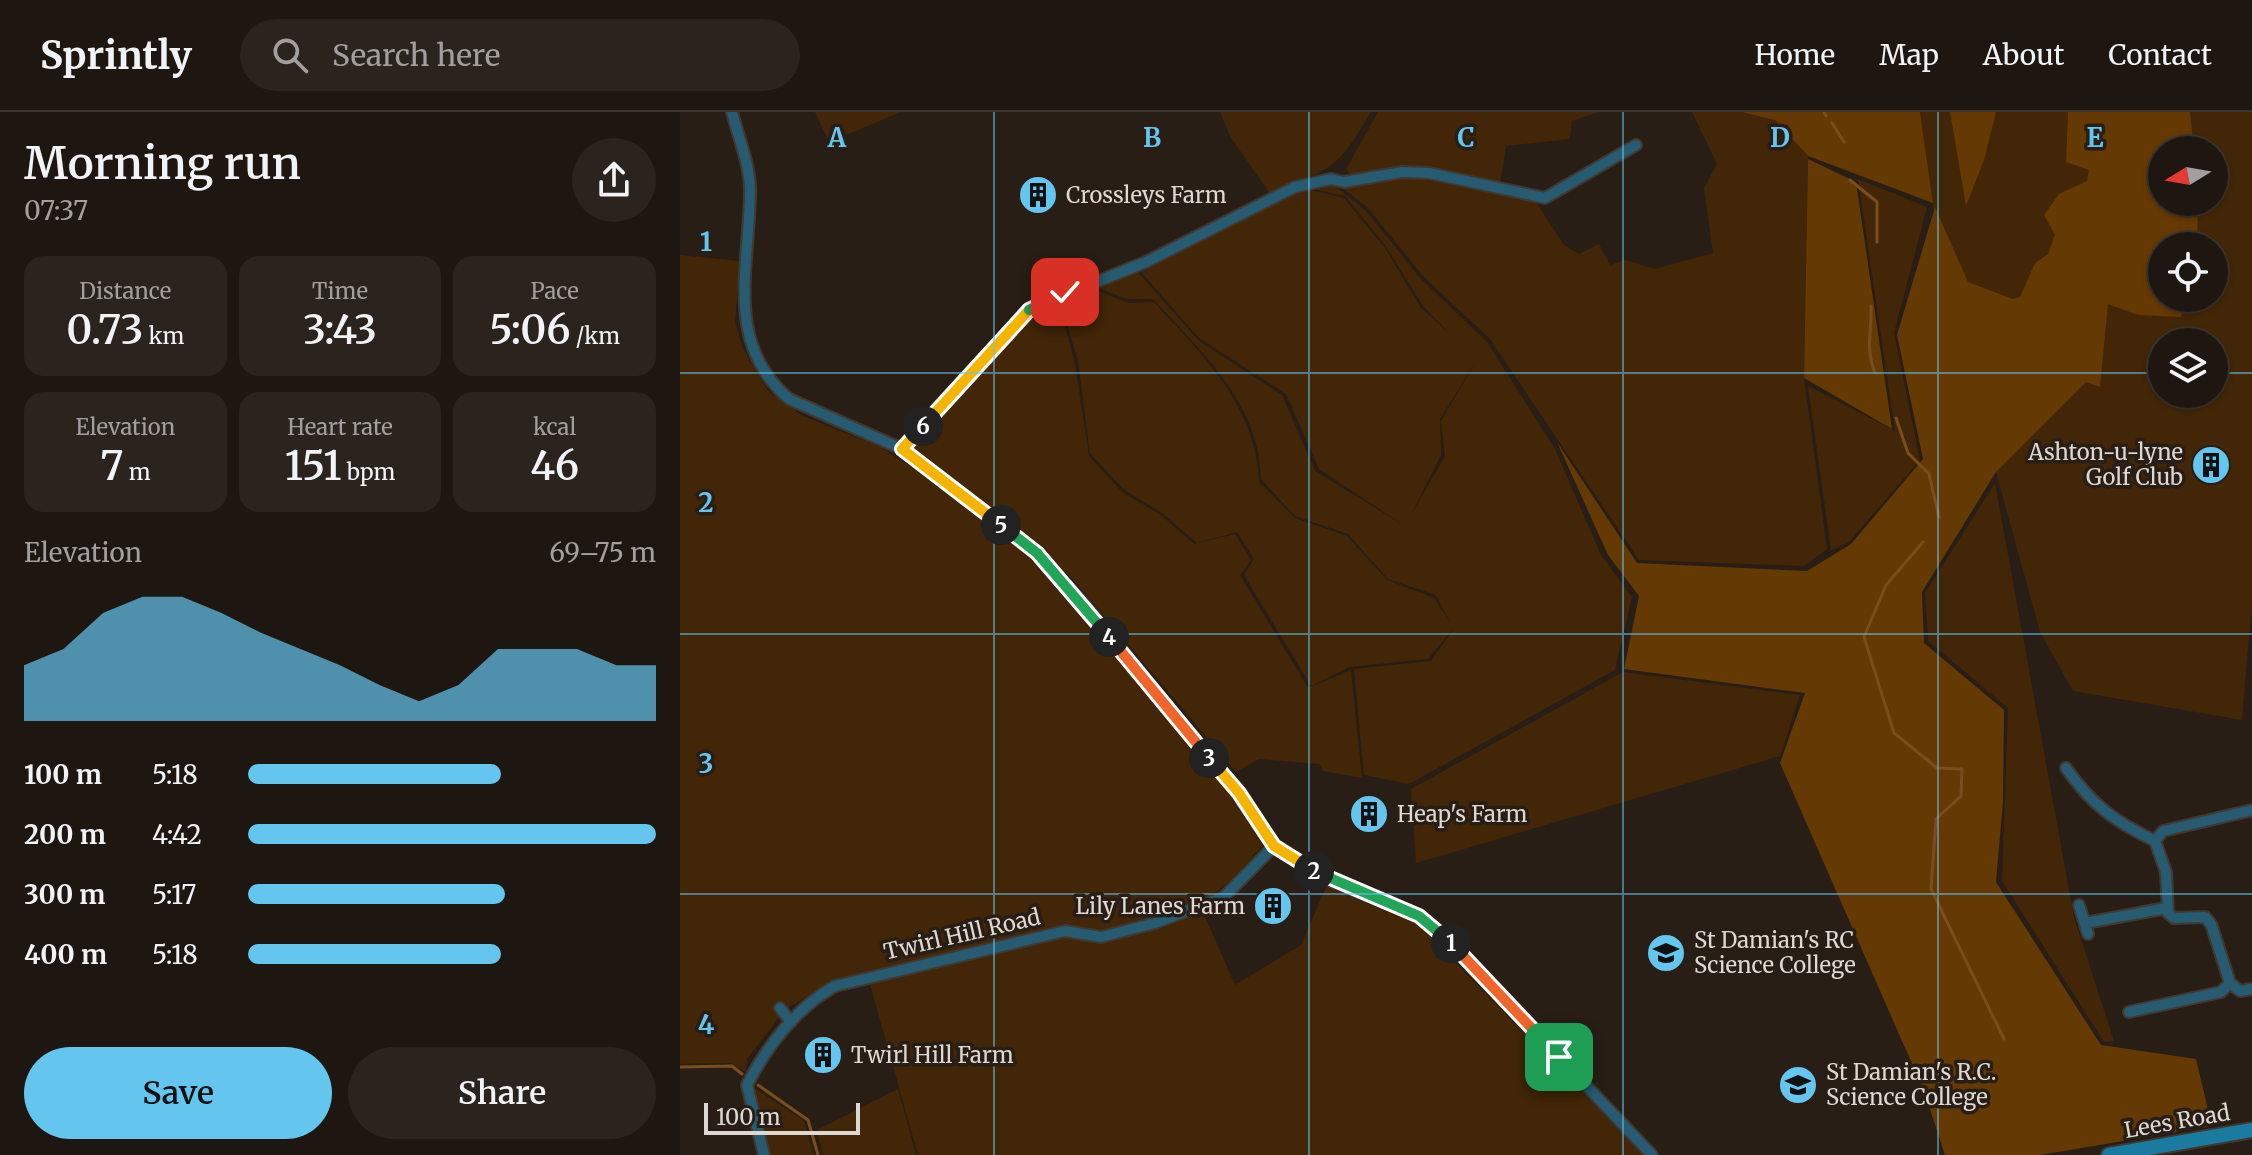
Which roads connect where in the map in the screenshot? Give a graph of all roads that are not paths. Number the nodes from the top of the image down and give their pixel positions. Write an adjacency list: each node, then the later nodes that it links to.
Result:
1 (732, 112): 3 (street)
2 (1636, 145): 3 (street)
3 (902, 449): 7 (street)
4 (2066, 768): 6 (street)
5 (2252, 810): 6 (street)
6 (2155, 841): 9 (street)
7 (1274, 846): 14 (street, Twirl Hill Road); 17 (street)
8 (2079, 905): 9 (street)
9 (2167, 908): 10 (street)
10 (2230, 983): 11 (street); 13 (street)
11 (2252, 989)
12 (780, 1008): 14 (street)
13 (2129, 1012)
14 (791, 1022): 16 (street, Twirl Hill Road)
15 (2252, 1130): 18 (main road, Lees Road)
16 (764, 1155)
17 (1652, 1155)
18 (2109, 1155)

